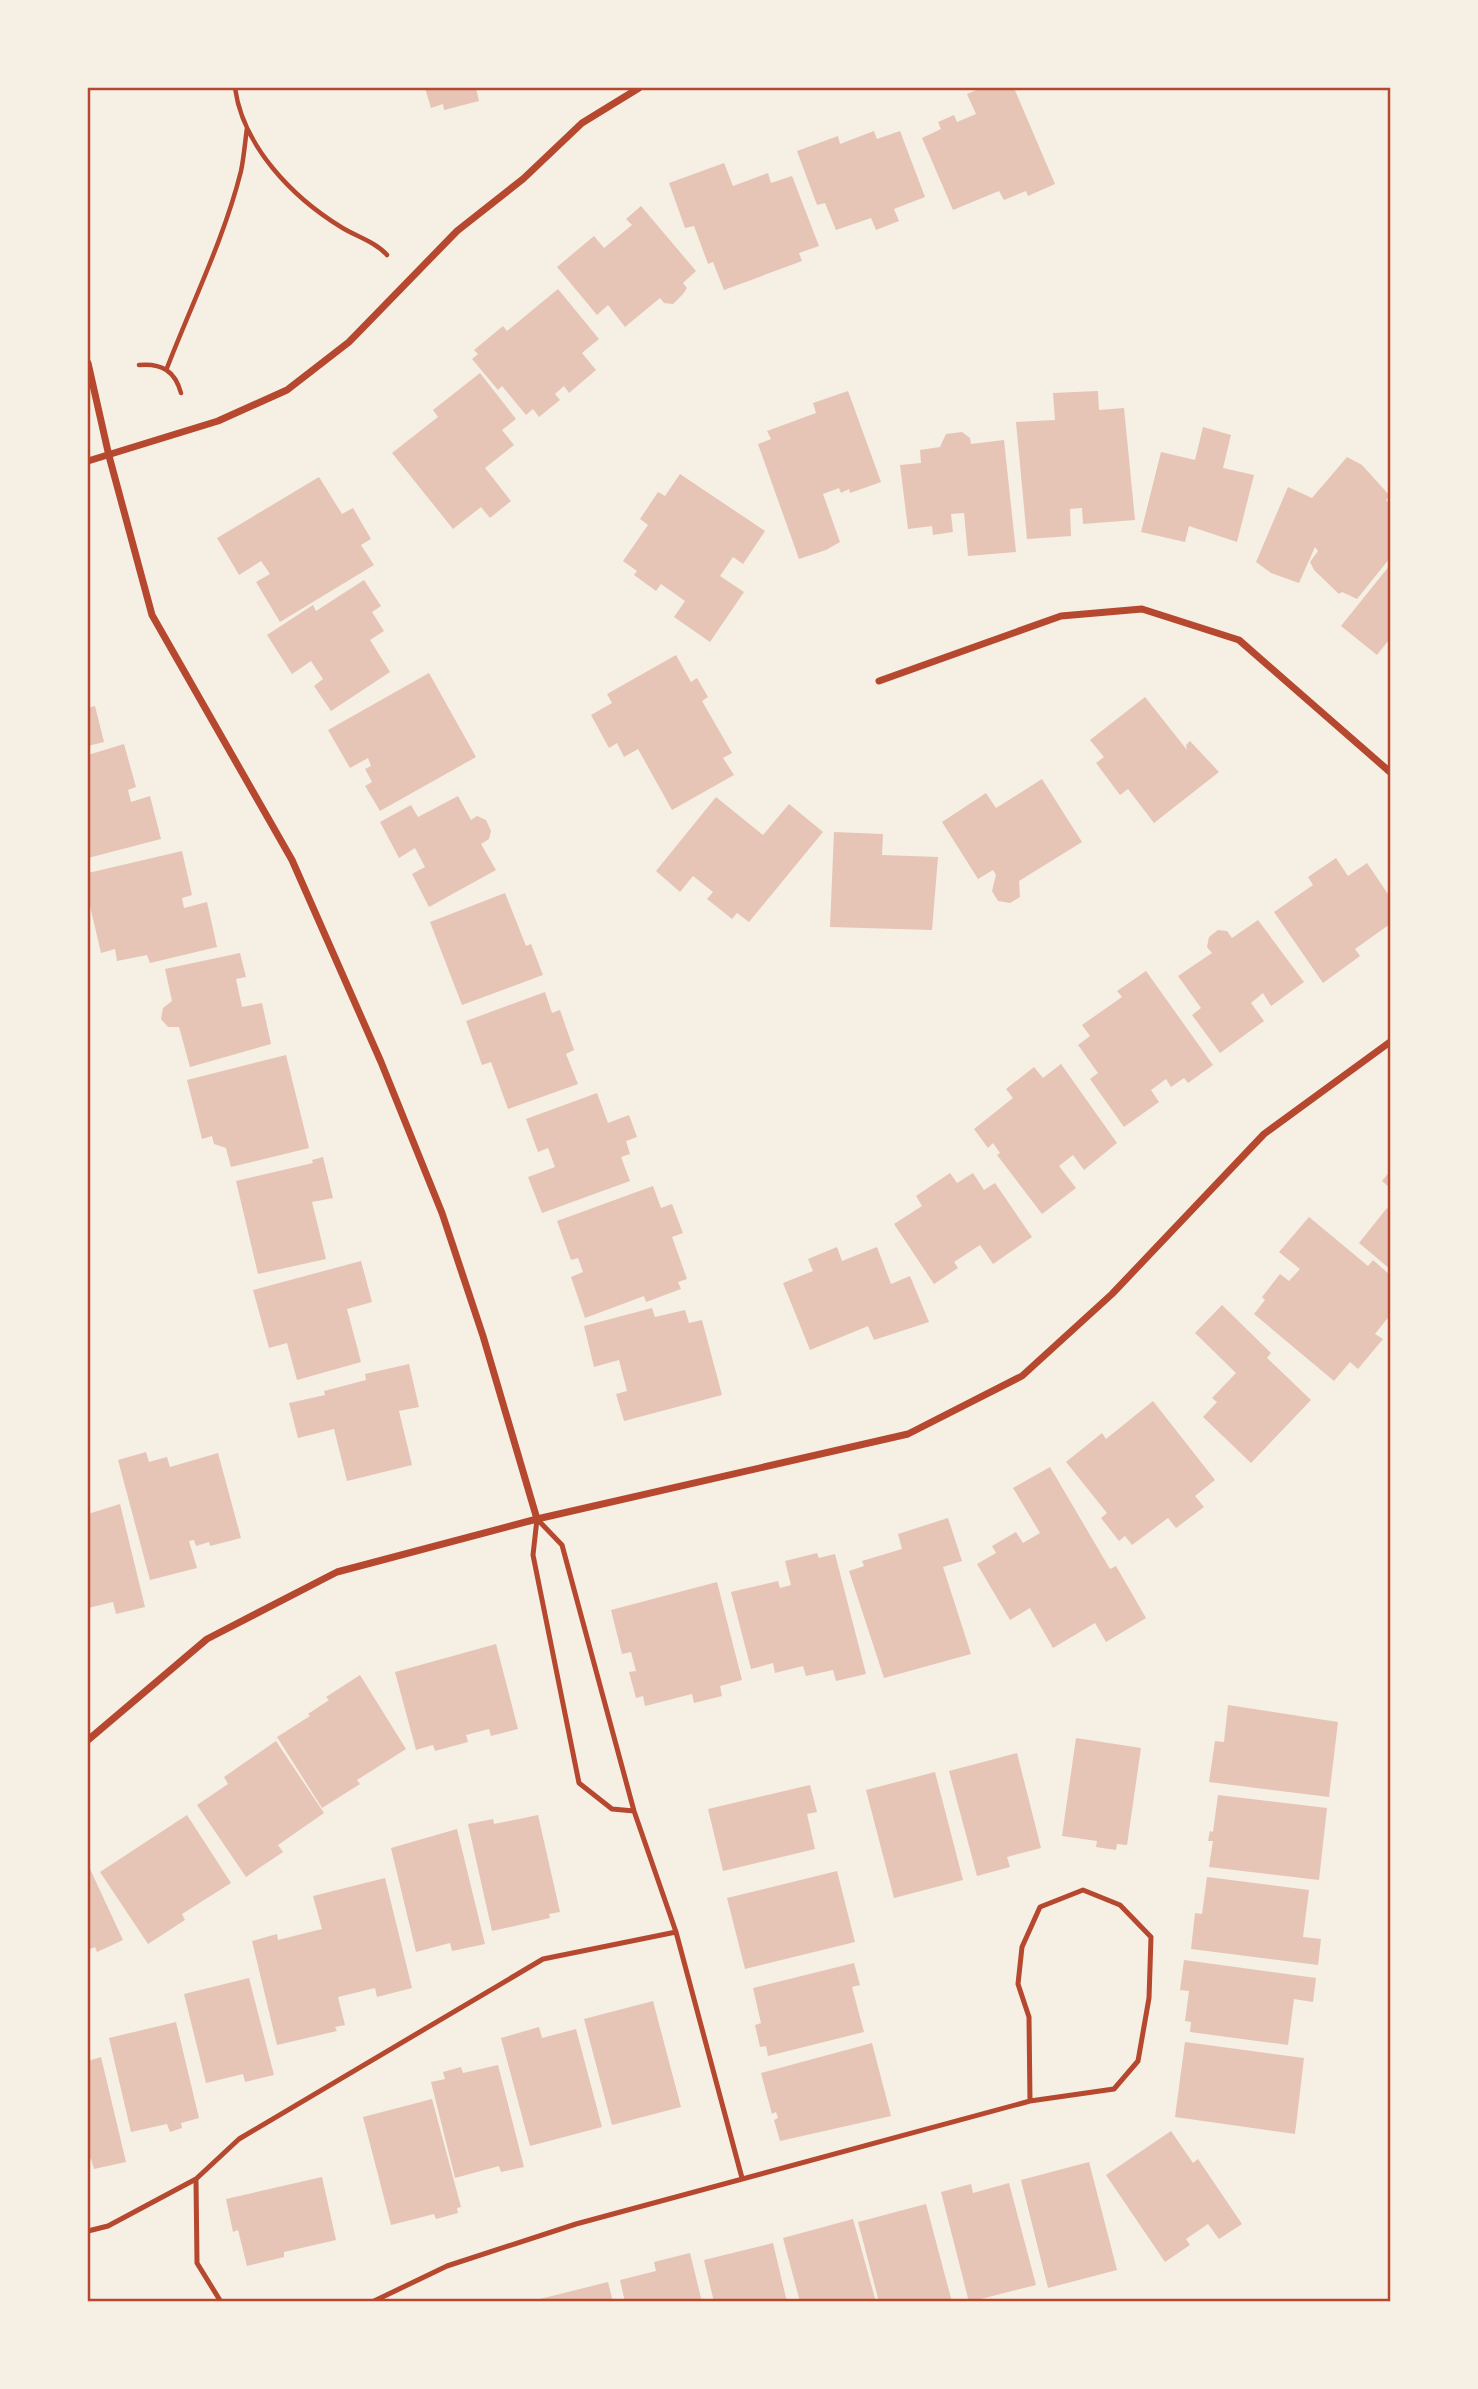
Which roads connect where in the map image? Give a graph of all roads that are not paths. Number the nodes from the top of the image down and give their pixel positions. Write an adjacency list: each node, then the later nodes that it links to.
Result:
1 (639, 88): 3 (street)
2 (88, 363): 3 (street)
3 (109, 456): 4 (street); 8 (street)
4 (88, 461)
5 (880, 681): 6 (street)
6 (1391, 772)
7 (1391, 1042): 8 (street)
8 (537, 1519): 9 (street); 10 (lane); 10 (lane)
9 (88, 1740)
10 (635, 1811): 11 (lane)
11 (676, 1932): 13 (lane); 14 (lane)
12 (1030, 2101): 12 (lane); 13 (lane)
13 (742, 2178): 17 (lane)
14 (195, 2179): 15 (lane); 16 (lane)
15 (88, 2231)
16 (221, 2301)
17 (372, 2301)

